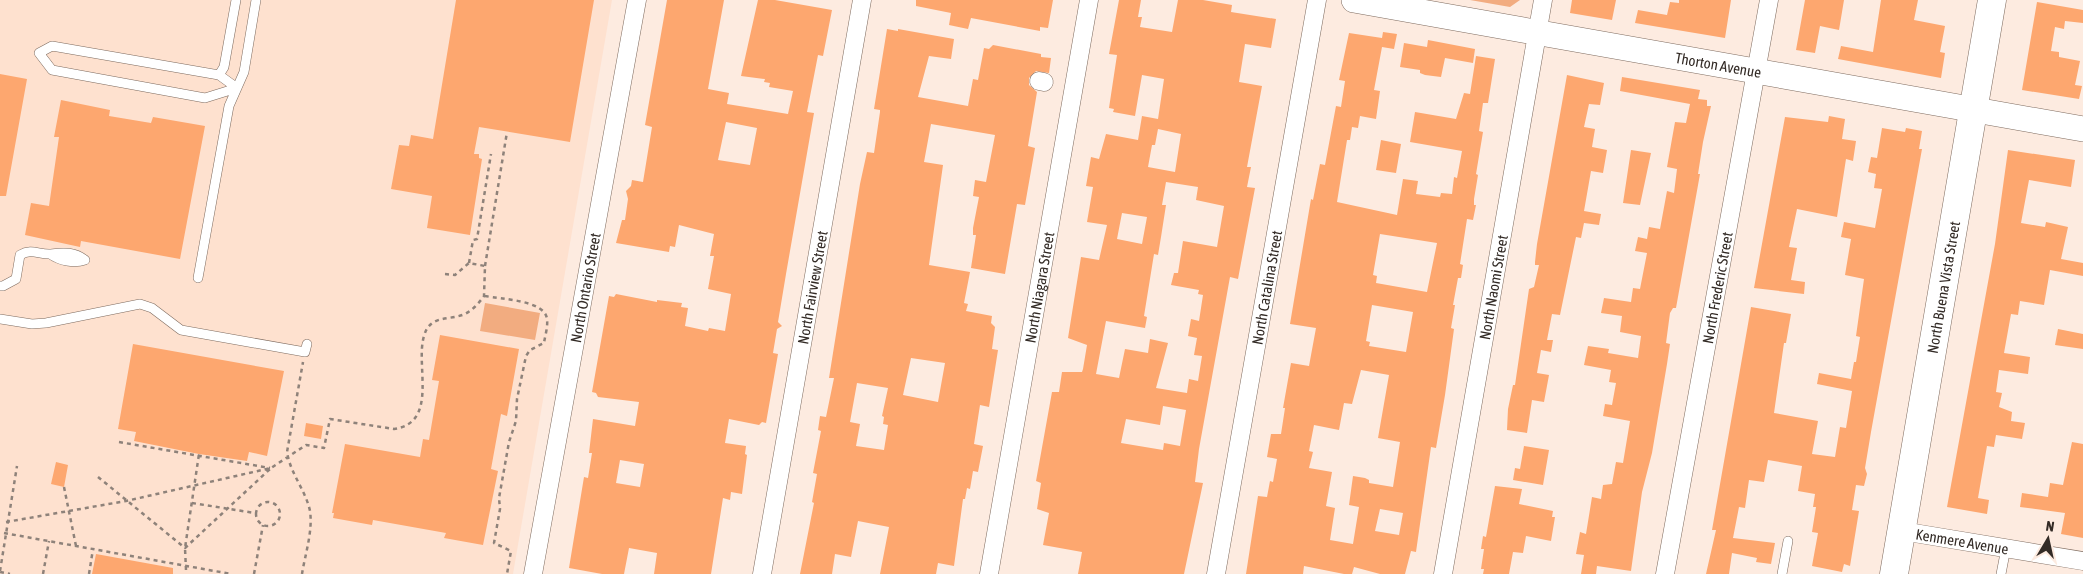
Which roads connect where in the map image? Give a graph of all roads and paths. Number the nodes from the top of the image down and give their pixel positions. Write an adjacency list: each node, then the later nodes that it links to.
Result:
1 (236, 0): 13 (lane)
2 (256, 0): 14 (lane)
3 (637, 0): 62 (street, North Ontario Street)
4 (862, 0): 63 (street, North Fairview Street)
5 (1089, 0): 64 (street, North Niagara Street)
6 (1317, 0): 65 (street, North Catalina Street)
7 (1354, 0): 11 (street, Thorton Avenue)
8 (1542, 0): 11 (street, North Naomi Street)
9 (1769, 0): 12 (street, North Frederic Street)
10 (1992, 0): 15 (main road, North Buena Vista Street)
11 (1537, 32): 12 (street, Thorton Avenue); 66 (street, North Naomi Street)
12 (1756, 72): 15 (street, Thorton Avenue); 67 (street, North Frederic Street)
13 (219, 75): 14 (lane); 14 (lane)
14 (237, 88): 23 (lane)
15 (1973, 109): 16 (street, Thorton Avenue); 43 (main road, North Buena Vista Street)
16 (2083, 129)
17 (507, 132): 21 (path)
18 (491, 154): 20 (path)
19 (50, 254): 24 (lane)
20 (469, 263): 21 (path); 22 (path)
21 (485, 266): 25 (path)
22 (444, 274)
23 (198, 278)
24 (0, 286)
25 (484, 296): 30 (path); 61 (path)
26 (0, 319): 27 (lane)
27 (306, 348): 30 (path)
28 (119, 442): 29 (path)
29 (199, 456): 32 (path); 34 (path)
30 (288, 459): 32 (path); 60 (path)
31 (17, 466): 41 (path)
32 (271, 468): 34 (path); 38 (path)
33 (98, 477): 36 (path)
34 (194, 485): 36 (path); 37 (path)
35 (64, 487): 39 (path)
36 (126, 501): 39 (path); 48 (path)
37 (192, 503): 38 (path); 48 (path)
38 (228, 508): 40 (path); 48 (path)
39 (69, 512): 41 (path); 47 (path)
40 (255, 513): 42 (path); 42 (path)
41 (7, 523): 44 (path)
42 (263, 525): 59 (path)
43 (1902, 531): 49 (street, Kenmere Avenue); 69 (main road, North Buena Vista Street)
44 (5, 534): 45 (path); 54 (path)
45 (49, 541): 47 (path); 56 (path)
46 (1788, 541): 68 (lane)
47 (76, 546): 50 (path)
48 (185, 548): 52 (path)
49 (2006, 548): 51 (street, Kenmere Avenue); 70 (lane)
50 (93, 549): 52 (path); 57 (path)
51 (2083, 561)
52 (186, 566): 53 (path); 58 (path)
53 (186, 570)
54 (0, 572): 55 (path)
55 (10, 574)
56 (43, 574)
57 (89, 574)
58 (231, 574)
59 (254, 574)
60 (302, 574)
61 (507, 574)
62 (533, 574)
63 (762, 574)
64 (989, 574)
65 (1216, 574)
66 (1444, 574)
67 (1665, 574)
68 (1782, 574)
69 (1894, 574)
70 (2001, 574)

